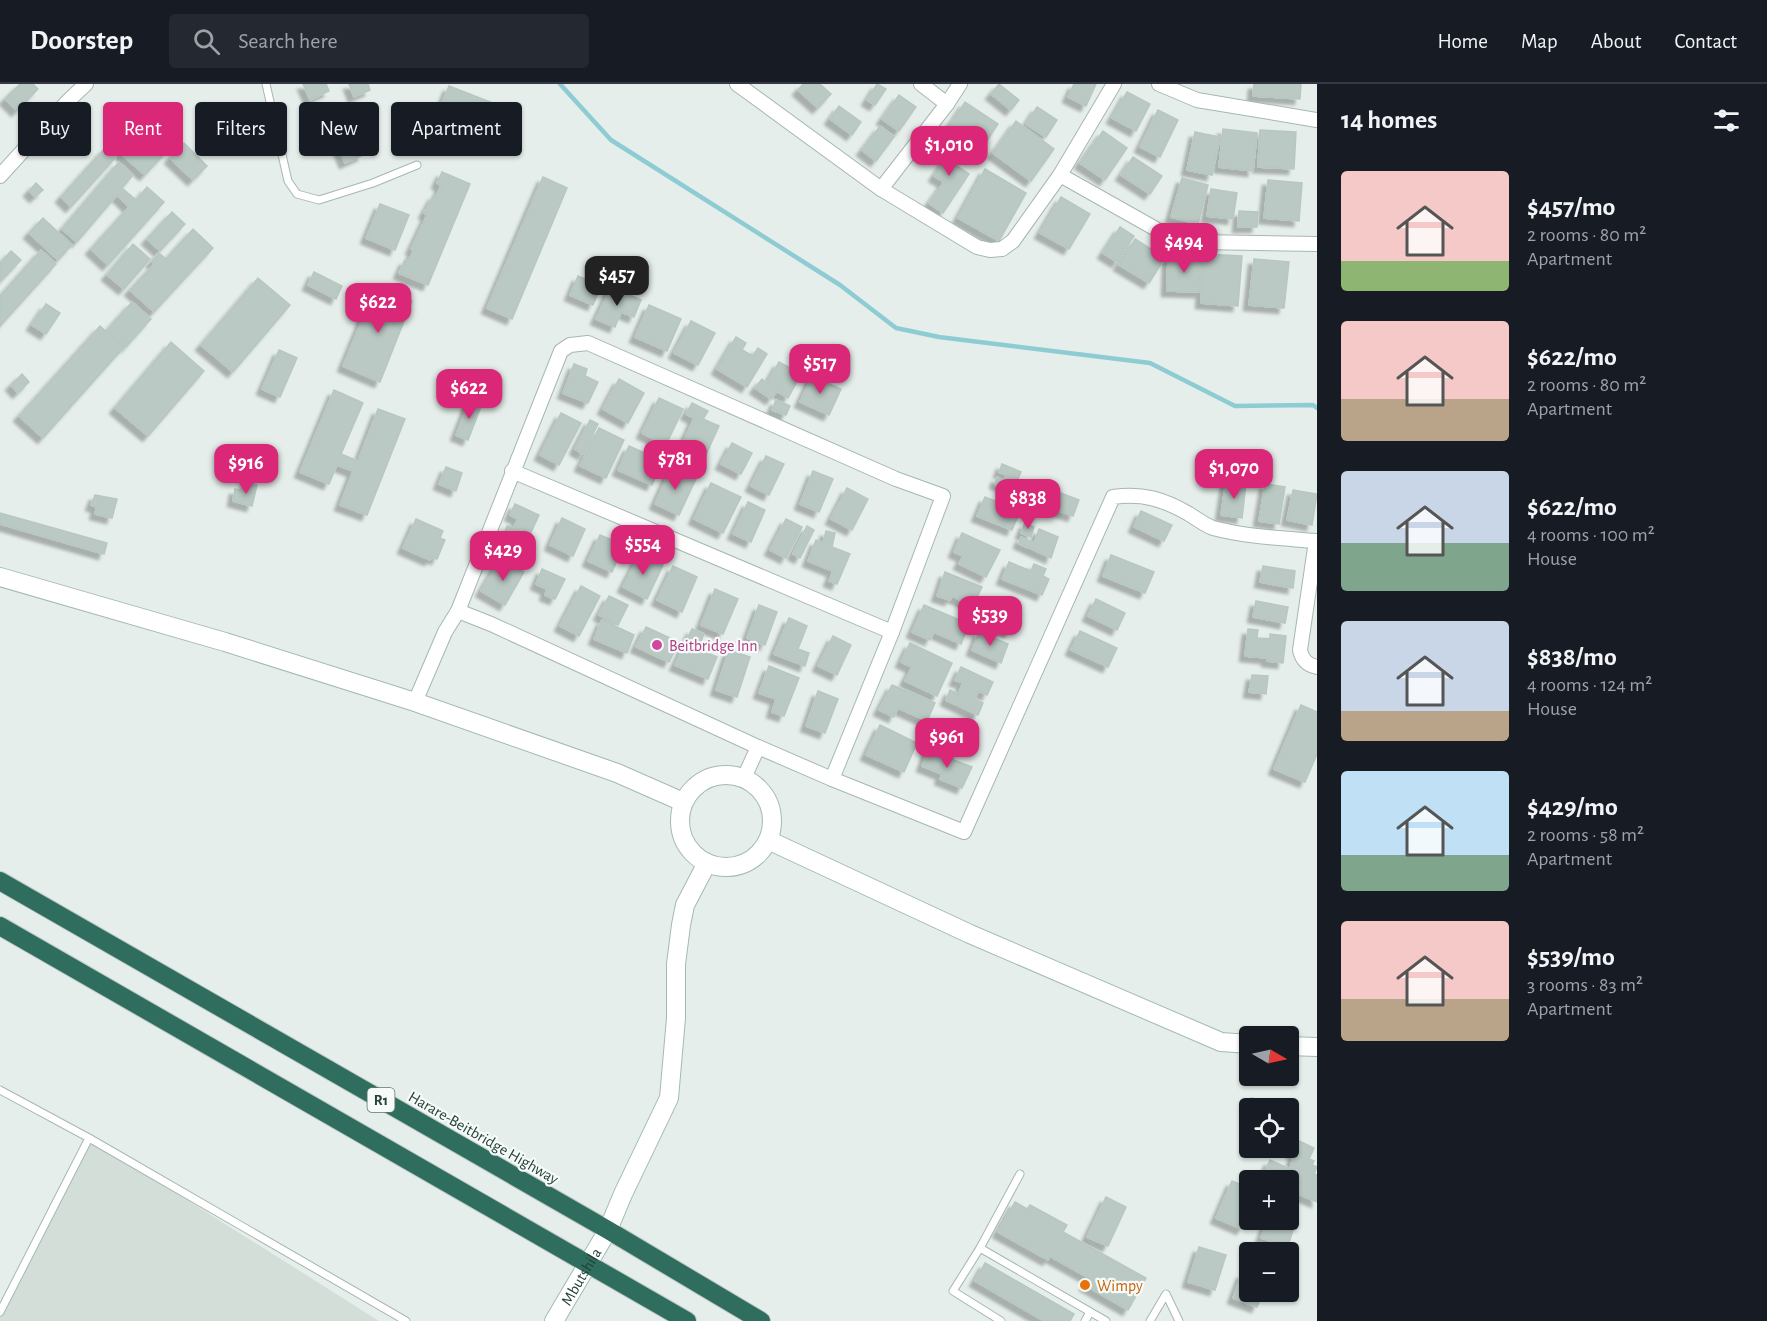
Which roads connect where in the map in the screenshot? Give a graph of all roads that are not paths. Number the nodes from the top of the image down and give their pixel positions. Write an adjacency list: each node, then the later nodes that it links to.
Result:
1 (86, 84): 12 (street)
2 (266, 84): 10 (lane)
3 (737, 84): 13 (street)
4 (921, 84): 8 (street)
5 (960, 84): 8 (street)
6 (1114, 84): 11 (street)
7 (1159, 84): 9 (street)
8 (947, 104): 13 (street)
9 (1317, 120)
10 (417, 165)
11 (1060, 175): 13 (street); 14 (street)
12 (0, 176)
13 (881, 189)
14 (1317, 244)
15 (512, 471): 18 (street); 19 (street); 19 (street)
16 (1316, 541): 20 (street); 24 (street)
17 (0, 577): 21 (street)
18 (458, 611): 21 (street); 22 (street)
19 (892, 632): 24 (street)
20 (1317, 667)
21 (415, 702): 25 (street)
22 (758, 747): 23 (street); 24 (street)
23 (744, 778): 25 (street); 26 (street)
24 (832, 779)
25 (683, 802): 27 (street)
26 (768, 840): 27 (street); 30 (street)
27 (707, 863): 36 (street, Mbutshila)
28 (0, 881): 36 (highway, Harare-Beitbridge Highway / R1)
29 (0, 926): 38 (highway, R1)
30 (1239, 1043)
31 (1299, 1047): 32 (street)
32 (1317, 1047)
33 (0, 1090): 34 (lane)
34 (89, 1138): 39 (lane); 41 (lane)
35 (1020, 1174): 37 (lane)
36 (608, 1230): 38 (street, Mbutshila); 44 (highway, Harare-Beitbridge Highway / R1)
37 (980, 1248): 40 (lane); 45 (lane)
38 (588, 1263): 42 (street, Mbutshila); 43 (highway, R1)
39 (0, 1312)
40 (1090, 1312): 46 (lane); 47 (lane)
41 (406, 1321)
42 (554, 1321)
43 (687, 1321)
44 (761, 1321)
45 (1001, 1321)
46 (1085, 1321)
47 (1106, 1321)
48 (1150, 1321): 49 (lane)
49 (1179, 1321)

